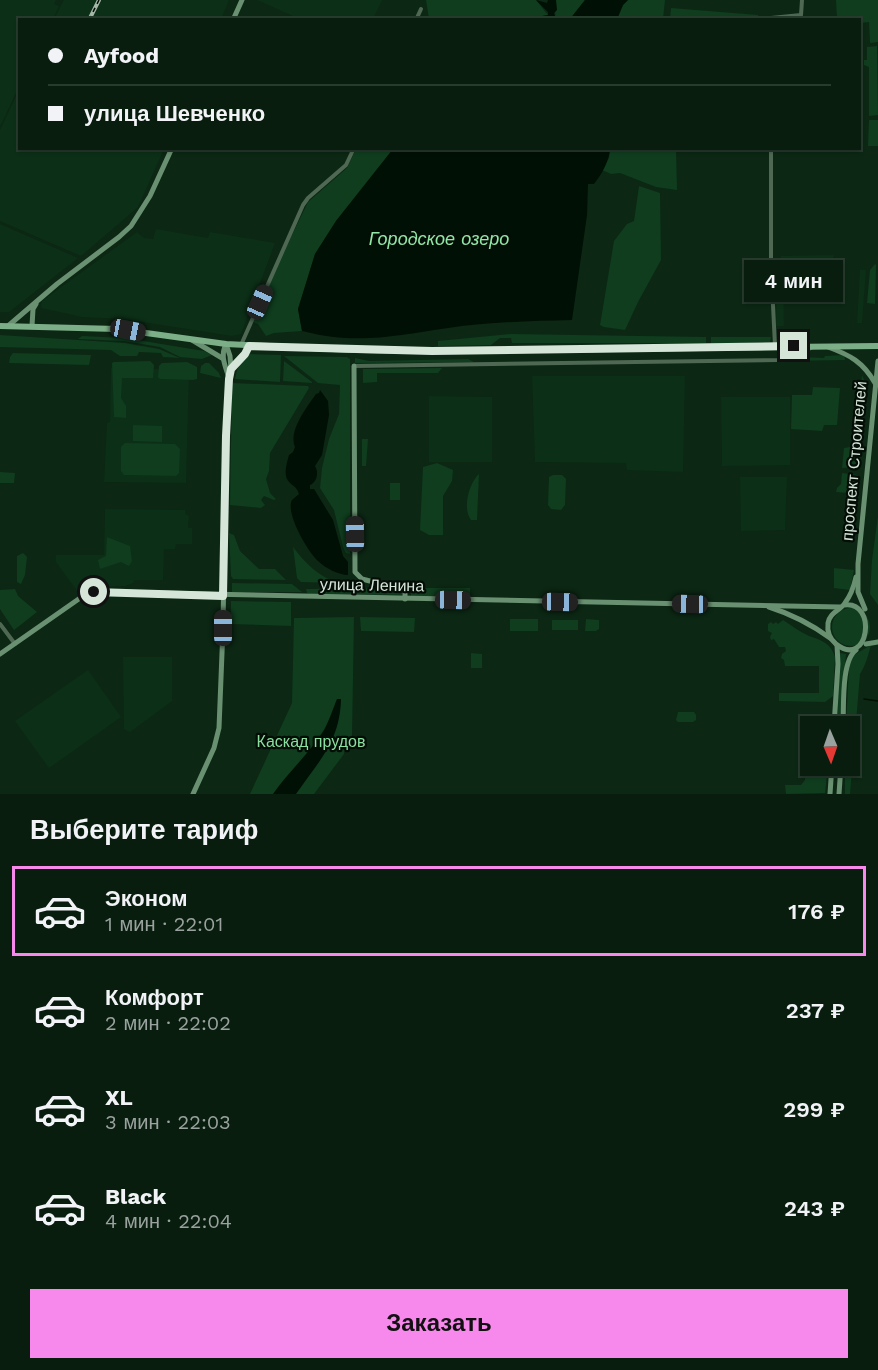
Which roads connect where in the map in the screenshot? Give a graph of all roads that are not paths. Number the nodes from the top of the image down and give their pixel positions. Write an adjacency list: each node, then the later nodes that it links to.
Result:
1 (242, 0): 4 (street)
2 (802, 0): 6 (street)
3 (421, 9): 5 (street)
4 (234, 18)
5 (417, 18)
6 (771, 18)
7 (171, 150): 10 (street)
8 (353, 150): 16 (street)
9 (771, 150): 18 (street)
10 (38, 300): 12 (street); 13 (street)
11 (0, 326): 12 (main road)
12 (8, 326): 13 (main road)
13 (32, 326): 14 (main road)
14 (191, 339): 15 (main road); 22 (street)
15 (226, 344): 16 (main road); 22 (street); 25 (street)
16 (241, 346): 17 (main road)
17 (249, 346): 18 (main road); 25 (street)
18 (775, 346): 19 (main road)
19 (814, 346): 20 (main road); 24 (street)
20 (826, 346): 21 (main road); 27 (street)
21 (878, 346)
22 (222, 358): 26 (street)
23 (878, 361): 27 (street, проспект Строителей)
24 (354, 366): 30 (street)
25 (231, 369): 26 (street)
26 (229, 379): 29 (street)
27 (875, 383): 28 (street, проспект Строителей)
28 (858, 564): 32 (street, проспект Строителей); 33 (street, проспект Строителей)
29 (223, 596): 30 (street, улица Ленина); 39 (street, улица Ленина); 47 (street)
30 (405, 599): 31 (street, улица Ленина)
31 (762, 605): 32 (street, улица Ленина); 37 (street, улица Ленина)
32 (842, 606): 33 (street, улица Ленина); 37 (street, проспект Строителей)
33 (865, 609): 34 (street, проспект Строителей)
34 (873, 622)
35 (0, 624): 39 (street)
36 (873, 630): 41 (street)
37 (832, 640): 40 (street, улица Ленина)
38 (878, 642): 41 (street)
39 (15, 644): 42 (street, улица Ленина)
40 (837, 645): 41 (street); 43 (street)
41 (862, 646): 44 (street)
42 (0, 654)
43 (835, 716)
44 (844, 716)
45 (831, 776): 48 (street)
46 (840, 776): 49 (street)
47 (193, 794)
48 (830, 794)
49 (839, 794)

